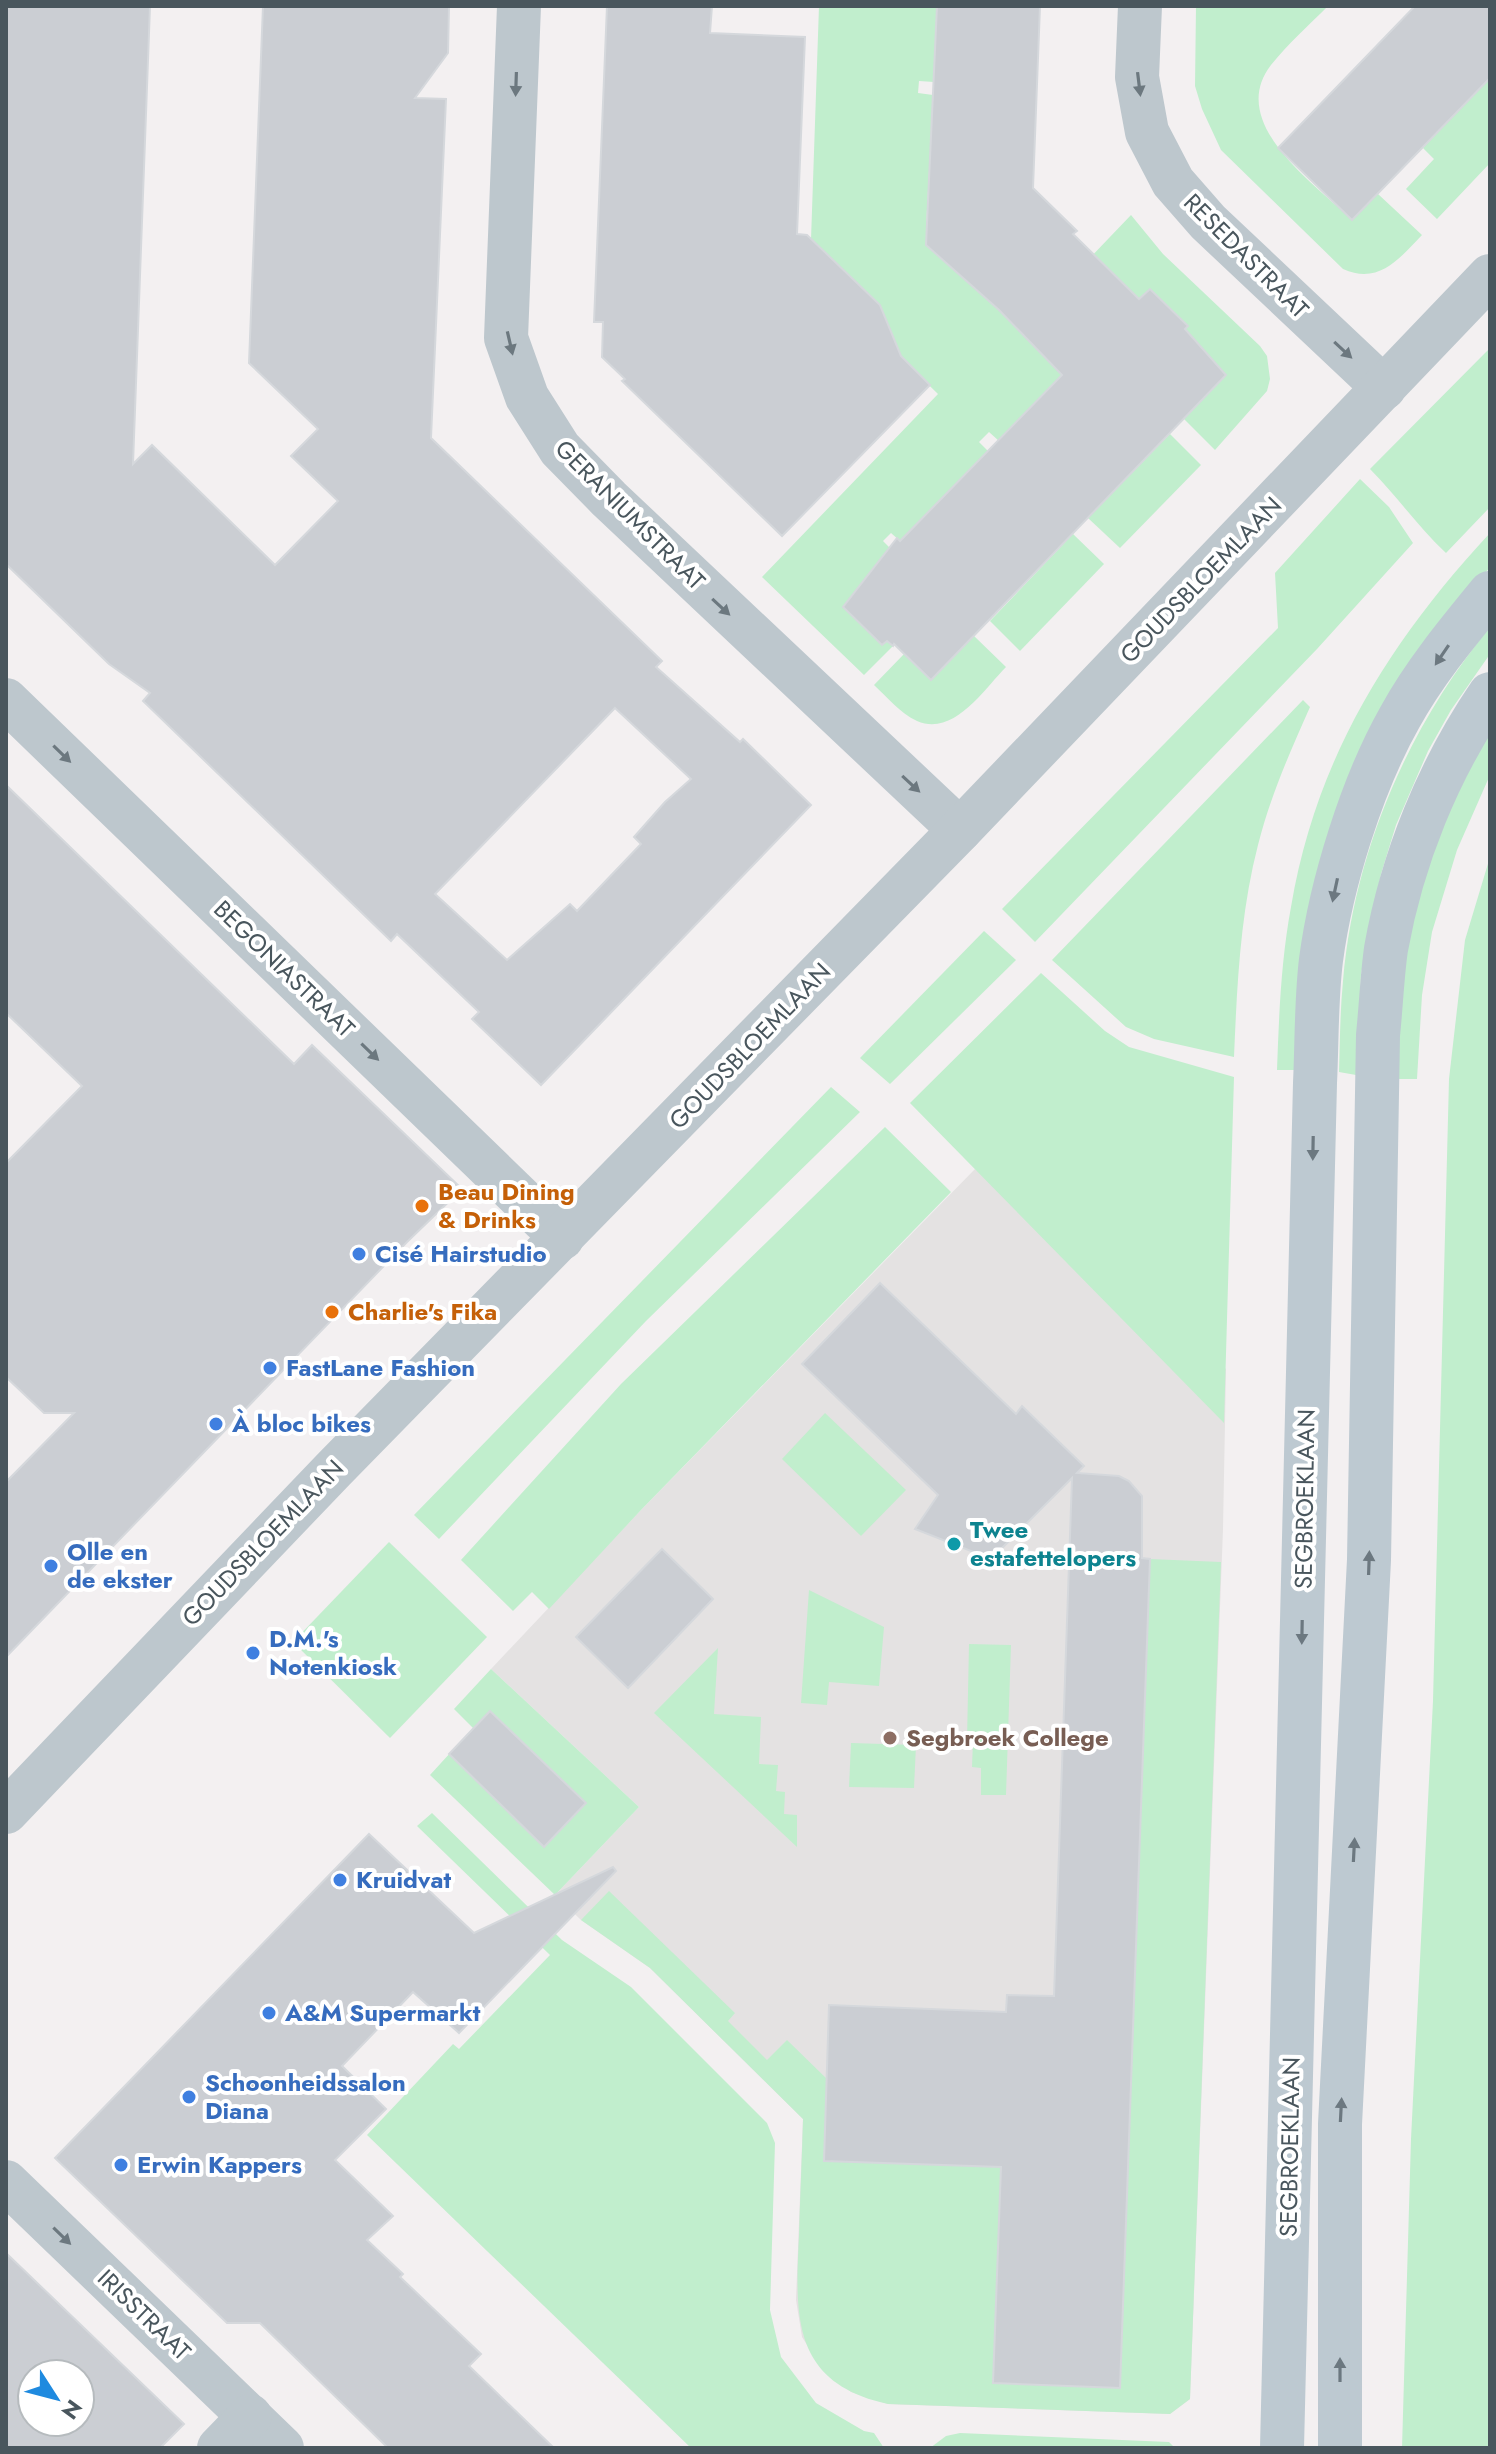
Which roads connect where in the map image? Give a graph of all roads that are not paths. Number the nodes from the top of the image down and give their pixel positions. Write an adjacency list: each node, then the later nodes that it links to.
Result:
1 (519, 6): 8 (street, GERANIUMSTRAAT, one-way to 8)
2 (1140, 6): 4 (street, RESEDASTRAAT, one-way to 4)
3 (1490, 276): 4 (street, GOUDSBLOEMLAAN)
4 (1384, 388): 8 (street, GOUDSBLOEMLAAN)
5 (1490, 593): 15 (main road, SEGBROEKLAAN, one-way to 15)
6 (1490, 694): 16 (main road, SEGBROEKLAAN, one-way to 6)
7 (6, 700): 9 (street, BEGONIASTRAAT, one-way to 9)
8 (960, 830): 9 (street, GOUDSBLOEMLAAN)
9 (562, 1238): 10 (street, GOUDSBLOEMLAAN)
10 (6, 1812)
11 (6, 2182): 12 (street, IRISSTRAAT, one-way to 12)
12 (250, 2416): 13 (street); 14 (street, IRISSTRAAT)
13 (219, 2448)
14 (282, 2448)
15 (1282, 2448)
16 (1340, 2448)

